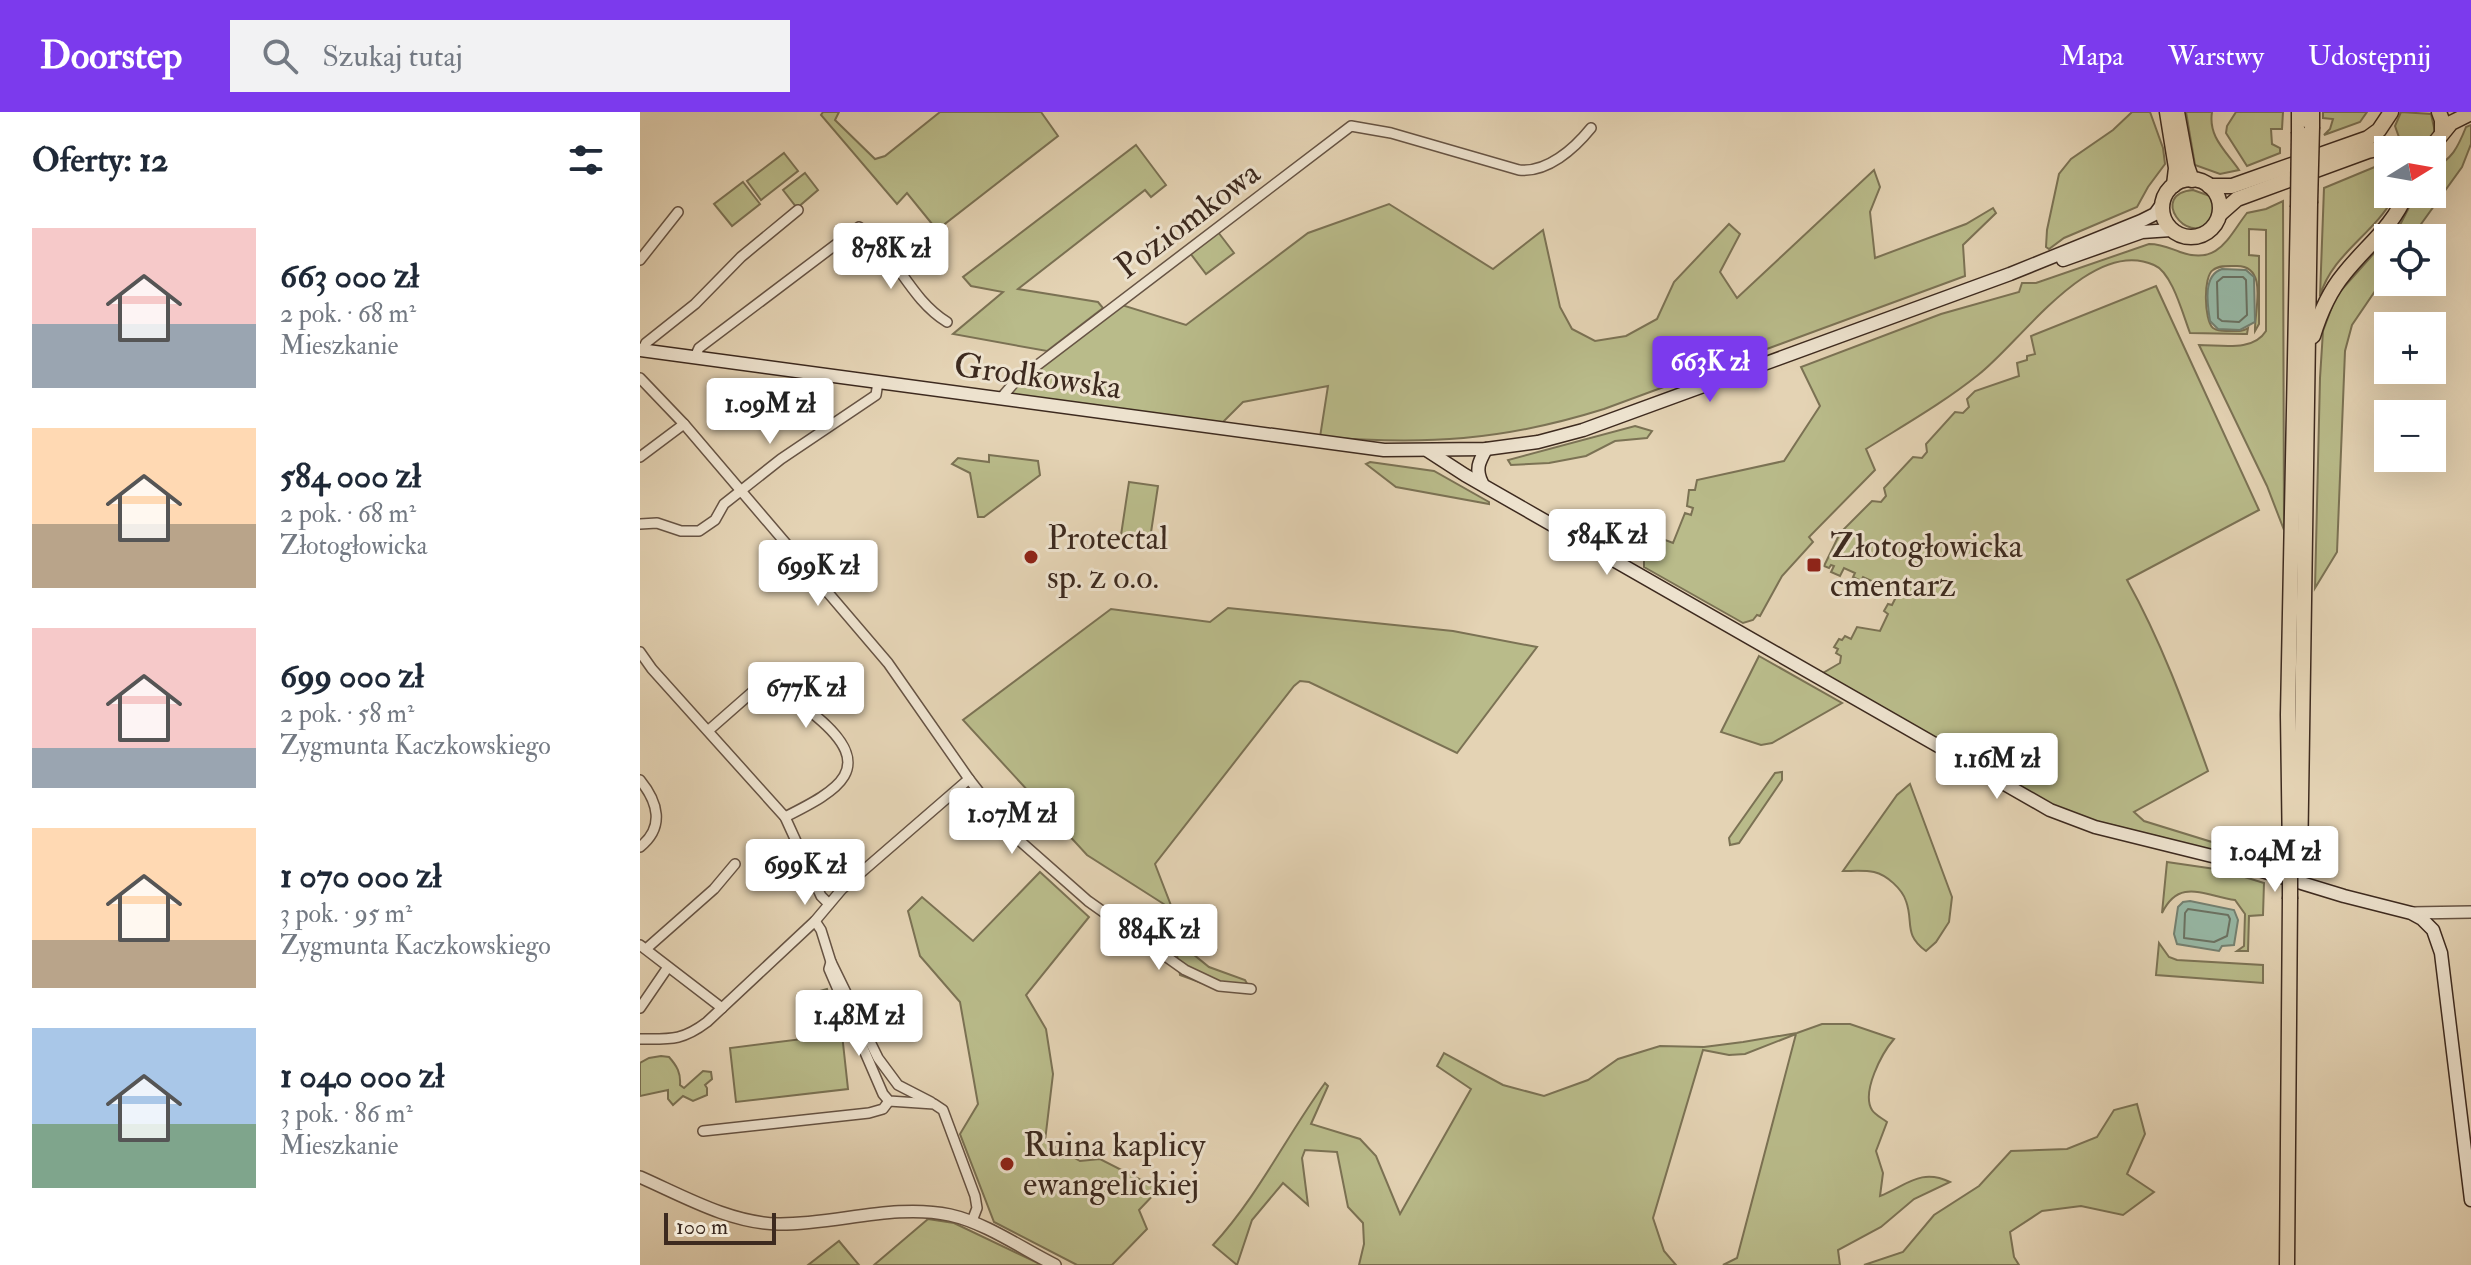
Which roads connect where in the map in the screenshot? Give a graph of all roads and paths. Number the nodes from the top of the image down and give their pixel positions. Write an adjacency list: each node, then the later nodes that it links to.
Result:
1 (2167, 112): 14 (main road)
2 (2177, 112): 13 (main road)
3 (2299, 112): 7 (main road)
4 (2439, 112): 9 (main road)
5 (2471, 113): 9 (main road)
6 (2389, 115): 10 (main road); 15 (main road)
7 (2307, 124): 17 (main road, bridge)
8 (1591, 128): 31 (street, Poziomkowa)
9 (2442, 133): 11 (main road)
10 (2390, 136)
11 (2440, 136)
12 (2374, 150): 21 (main road)
13 (2192, 180): 14 (main road); 15 (main road)
14 (2174, 185): 16 (main road)
15 (2209, 186): 21 (main road)
16 (2163, 203): 22 (main road); 24 (main road)
17 (2304, 205): 27 (main road); 50 (main road)
18 (2398, 208): 27 (main road)
19 (798, 210): 26 (street)
20 (678, 212): 23 (street)
21 (2220, 214): 22 (main road)
22 (2171, 230): 24 (main road)
23 (640, 260)
24 (2010, 274): 33 (main road, Grodkowska)
25 (947, 322): 28 (street)
26 (641, 350): 28 (main road, Grodkowska)
27 (2308, 351): 50 (main road)
28 (695, 357): 30 (main road, Grodkowska)
29 (640, 378): 32 (street)
30 (878, 382): 31 (main road, Grodkowska); 39 (street)
31 (1001, 398): 34 (main road, Grodkowska)
32 (684, 424): 36 (street); 39 (street)
33 (1486, 449): 35 (main road, Grodkowska); 38 (main road)
34 (1428, 451): 35 (main road, Grodkowska); 37 (main road)
35 (1466, 451): 37 (main road); 38 (main road)
36 (640, 457)
37 (1465, 475): 38 (main road)
38 (1482, 483): 54 (main road)
39 (740, 491): 40 (street); 45 (street)
40 (640, 524)
41 (640, 652): 42 (street)
42 (652, 669): 43 (street); 44 (street)
43 (640, 677)
44 (709, 730): 47 (street); 47 (street)
45 (969, 779): 52 (street); 61 (street)
46 (640, 780): 48 (street)
47 (785, 817): 52 (street)
48 (640, 847)
49 (735, 864): 58 (street)
50 (2295, 866): 51 (main road)
51 (2294, 899): 72 (main road); 73 (main road)
52 (829, 904): 56 (street)
53 (2471, 912): 55 (street)
54 (2411, 913): 55 (street); 57 (main road)
55 (2449, 913): 57 (street)
56 (815, 921): 59 (street); 63 (street)
57 (2437, 937): 69 (main road)
58 (643, 947): 60 (street)
59 (831, 962): 65 (street); 66 (street)
60 (668, 967): 62 (street); 63 (street)
61 (1251, 989)
62 (640, 1008)
63 (722, 1008): 64 (street)
64 (640, 1039)
65 (889, 1101): 66 (street); 67 (street)
66 (934, 1104): 70 (street)
67 (703, 1131)
68 (640, 1177): 70 (street)
69 (2471, 1200)
70 (972, 1221): 71 (street)
71 (1055, 1265)
72 (2287, 1265)
73 (2294, 1265)

